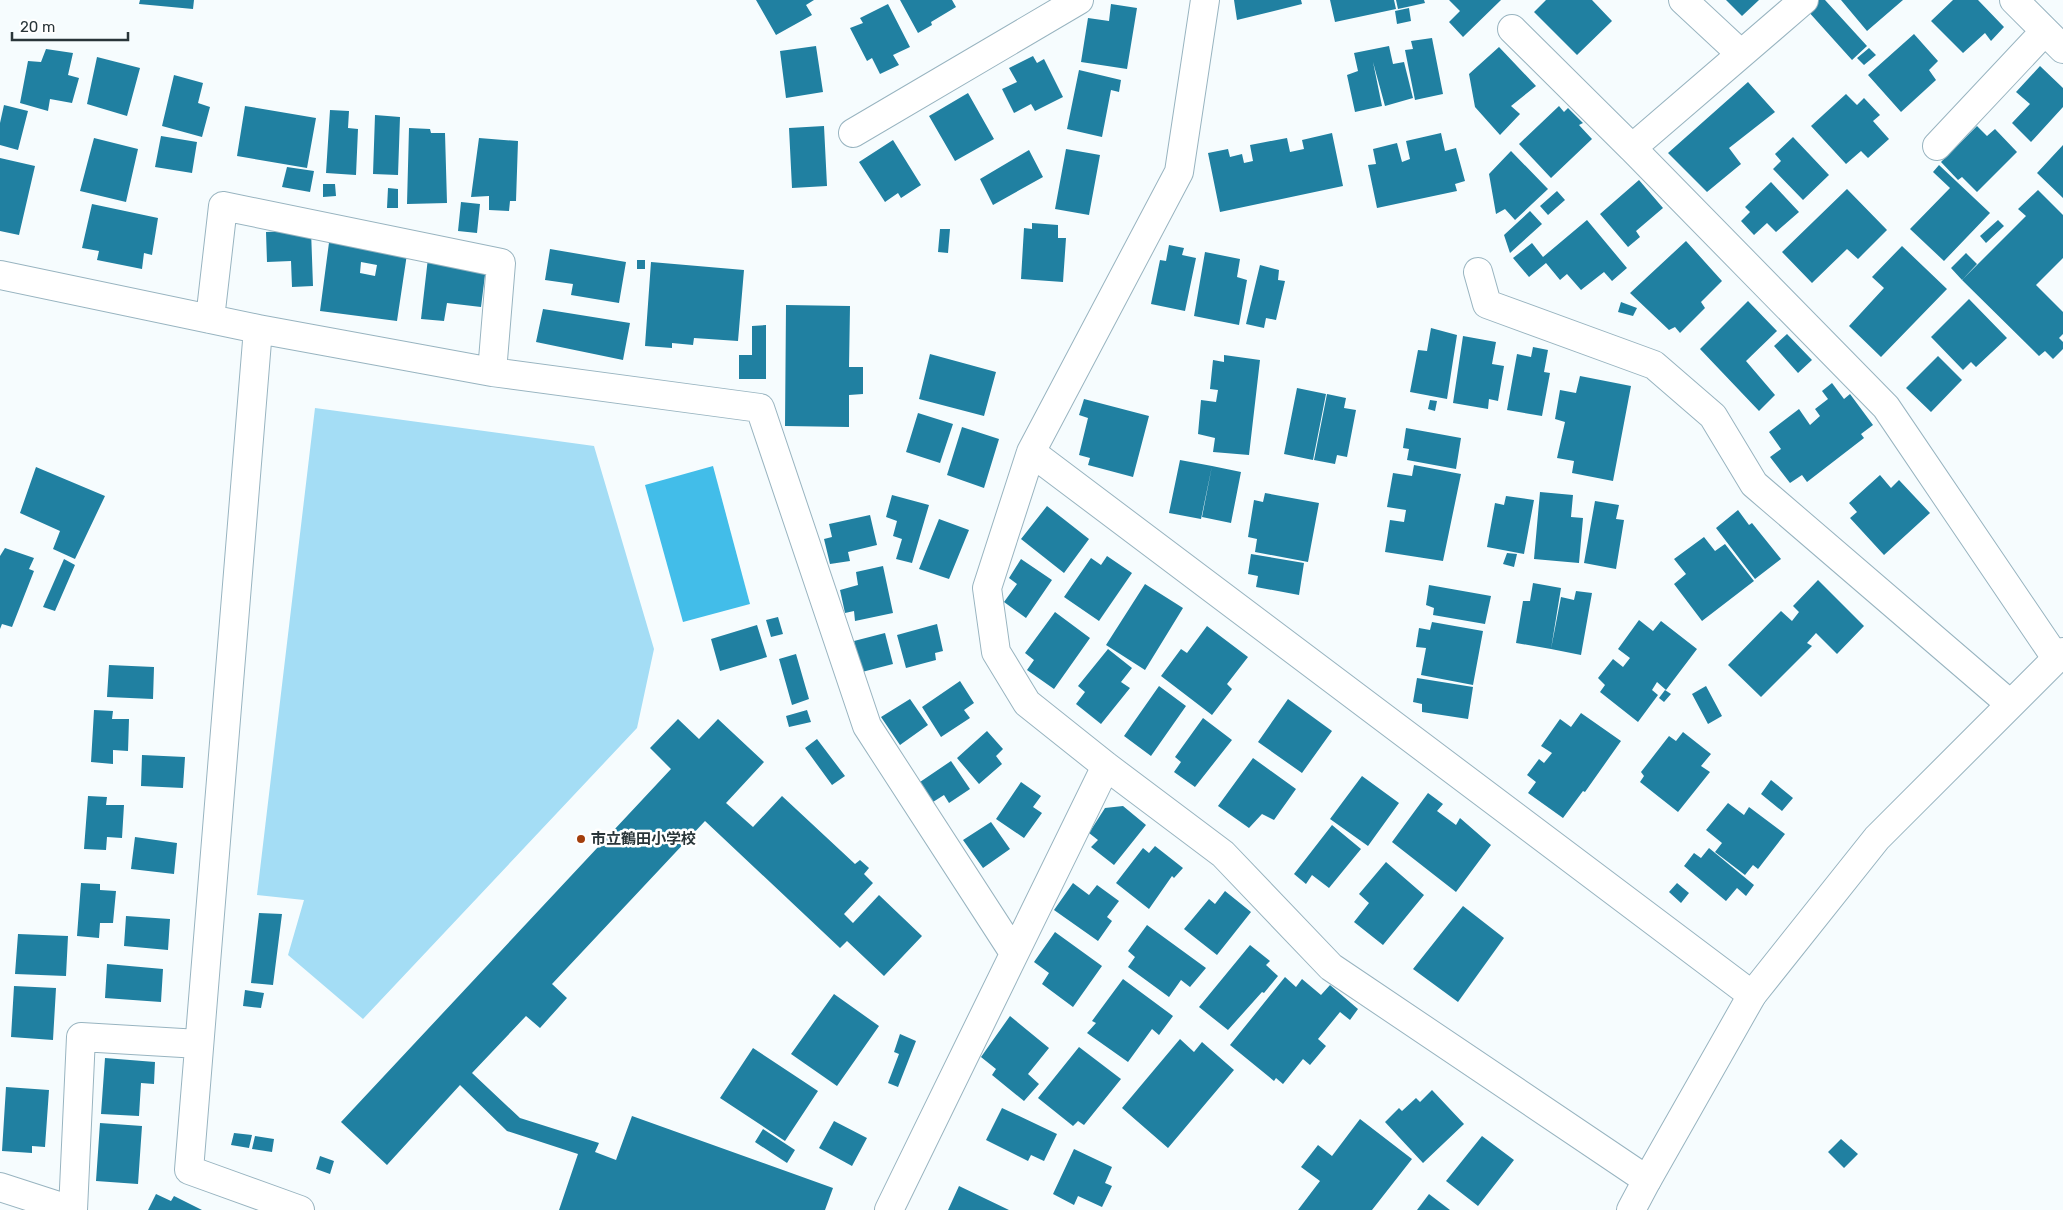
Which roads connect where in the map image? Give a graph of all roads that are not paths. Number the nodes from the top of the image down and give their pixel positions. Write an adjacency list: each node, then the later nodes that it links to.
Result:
1 (1079, 0): 9 (street)
2 (1205, 0): 17 (street)
3 (1683, 0): 8 (street)
4 (1804, 0): 8 (street)
5 (2014, 0): 7 (street)
6 (1512, 29): 11 (street)
7 (2054, 40): 10 (street)
8 (1741, 54): 11 (street)
9 (853, 133)
10 (1937, 146)
11 (1632, 148): 18 (street)
12 (1478, 272): 19 (street)
13 (0, 276): 14 (street)
14 (210, 319): 15 (street); 16 (street)
15 (258, 329): 16 (street); 23 (street)
16 (492, 372): 21 (street)
17 (1031, 452): 20 (street); 22 (street)
18 (2059, 655): 19 (street)
19 (2010, 704): 22 (street)
20 (1106, 766): 21 (street); 24 (street)
21 (1014, 953): 28 (street)
22 (1752, 995): 24 (street)
23 (199, 1044): 26 (street); 27 (street)
24 (1647, 1180): 29 (street)
25 (0, 1186): 26 (street)
26 (72, 1210)
27 (300, 1210)
28 (889, 1210)
29 (1631, 1210)

